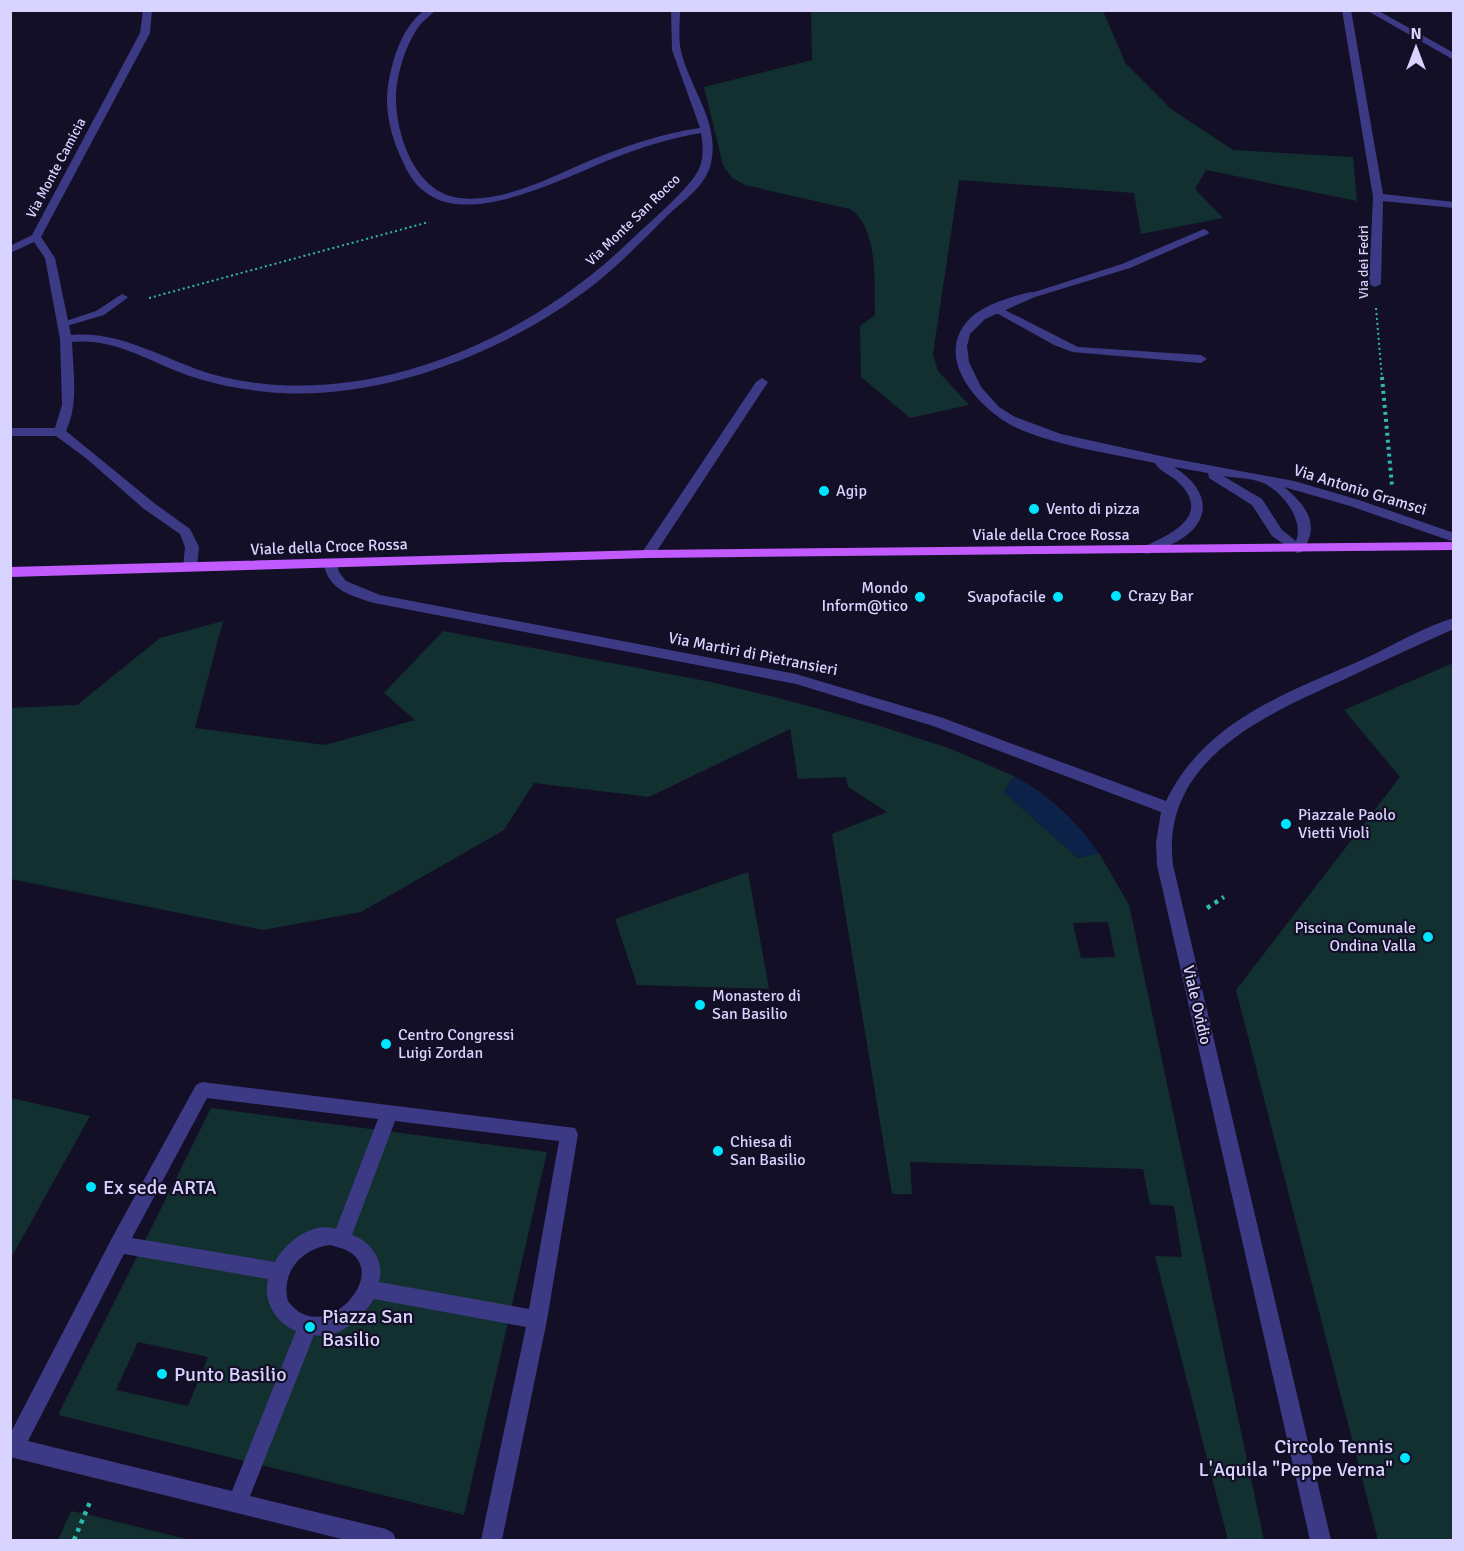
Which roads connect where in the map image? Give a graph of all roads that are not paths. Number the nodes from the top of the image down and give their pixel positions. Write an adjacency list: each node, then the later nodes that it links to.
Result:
1 (148, 10): 11 (street, Via Monte Camicia)
2 (676, 10): 7 (street, Via Monte San Rocco)
3 (1346, 10): 8 (street, Via dei Fedri)
4 (1370, 10): 6 (street)
5 (430, 11): 7 (street)
6 (1454, 57)
7 (705, 130): 17 (street, Via Monte San Rocco)
8 (1378, 197): 9 (street); 13 (street, Via dei Fedri)
9 (1454, 206)
10 (1204, 232): 15 (street, Via Antonio Gramsci)
11 (36, 237): 12 (street); 16 (street, Via Monte Camicia)
12 (10, 250)
13 (1375, 284)
14 (122, 297): 16 (street)
15 (997, 309): 18 (street); 22 (street, Via Antonio Gramsci)
16 (63, 324): 17 (street, Via Monte Camicia)
17 (66, 339): 21 (street, Via Monte Camicia)
18 (1201, 359)
19 (762, 382): 29 (street)
20 (10, 432): 21 (street)
21 (59, 432): 31 (street)
22 (1147, 457): 23 (street, Via Antonio Gramsci); 28 (street, Via Antonio Gramsci)
23 (1194, 467): 24 (street, Via Antonio Gramsci); 27 (street, Via Antonio Gramsci)
24 (1256, 477): 25 (street, Via Antonio Gramsci); 27 (street, Via Antonio Gramsci)
25 (1454, 538)
26 (1454, 546): 27 (main road, Viale della Croce Rossa)
27 (1298, 549): 28 (main road, Viale della Croce Rossa)
28 (1148, 550): 29 (main road, Viale della Croce Rossa)
29 (648, 554): 30 (main road, Viale della Croce Rossa)
30 (331, 564): 31 (main road, Viale della Croce Rossa); 34 (street, Via Martiri di Pietransieri)
31 (190, 568): 32 (main road, Viale della Croce Rossa)
32 (10, 572)
33 (1454, 623): 34 (street, Viale Ovidio)
34 (1169, 809): 46 (street, Viale Ovidio)
35 (388, 1114): 36 (street); 37 (street); 40 (street)
36 (342, 1238): 38 (street); 39 (street)
37 (119, 1244): 38 (street); 42 (street)
38 (279, 1272): 41 (street)
39 (369, 1289): 40 (street); 41 (street)
40 (537, 1320): 45 (street)
41 (308, 1325): 43 (street)
42 (12, 1448): 43 (street)
43 (237, 1504): 44 (street)
44 (386, 1540)
45 (492, 1540)
46 (1321, 1540)

